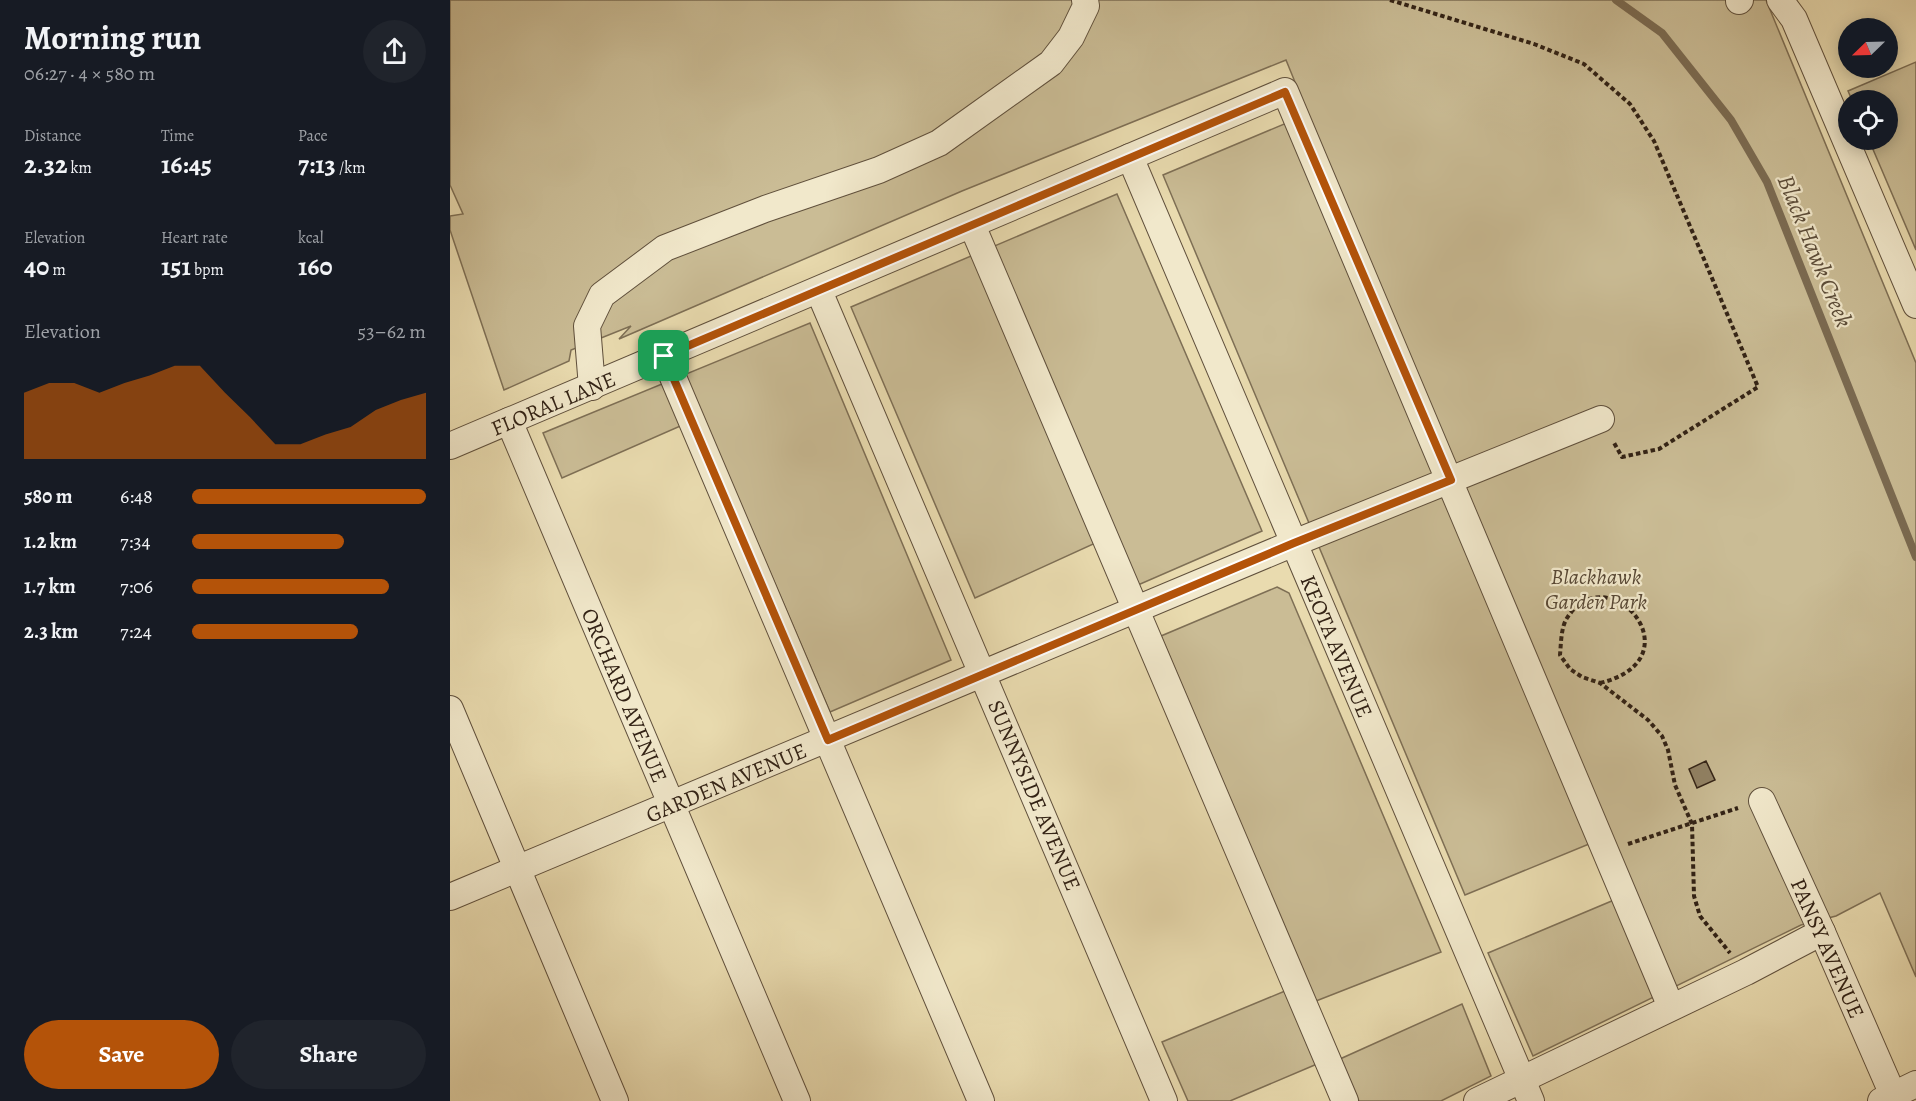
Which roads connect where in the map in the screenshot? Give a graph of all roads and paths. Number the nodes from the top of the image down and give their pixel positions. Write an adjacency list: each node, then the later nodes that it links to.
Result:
1 (1085, 0): 9 (street)
2 (1390, 0): 10 (path)
3 (1780, 0): 7 (street)
4 (1130, 157): 5 (street, FLORAL LANE); 13 (street, FLORAL LANE); 14 (street, KEOTA AVENUE)
5 (972, 225): 6 (street, FLORAL LANE); 15 (street)
6 (819, 291): 8 (street, FLORAL LANE); 16 (street, SUNNYSIDE AVENUE)
7 (1916, 305)
8 (664, 356): 9 (street, FLORAL LANE); 19 (street)
9 (592, 387): 11 (street, FLORAL LANE)
10 (1601, 419): 13 (street, GARDEN AVENUE)
11 (509, 422): 12 (street, FLORAL LANE); 21 (street, ORCHARD AVENUE)
12 (450, 446)
13 (1451, 480): 14 (street, GARDEN AVENUE); 23 (street)
14 (1294, 543): 15 (street, GARDEN AVENUE); 30 (street, KEOTA AVENUE)
15 (1137, 610): 16 (street, GARDEN AVENUE); 36 (street)
16 (984, 675): 19 (street, GARDEN AVENUE); 35 (street, SUNNYSIDE AVENUE)
17 (1600, 683): 17 (path); 22 (path)
18 (450, 709): 24 (street)
19 (828, 740): 21 (street, GARDEN AVENUE); 34 (street)
20 (1762, 801): 22 (path); 26 (street, PANSY AVENUE)
21 (672, 805): 24 (street, GARDEN AVENUE); 33 (street, ORCHARD AVENUE)
22 (1692, 824): 23 (path); 27 (path)
23 (1606, 851): 28 (street)
24 (518, 869): 25 (street, GARDEN AVENUE); 32 (street)
25 (450, 897)
26 (1822, 932): 27 (street); 31 (street, PANSY AVENUE)
27 (1746, 972): 28 (street)
28 (1671, 1007): 30 (street)
29 (1916, 1084): 31 (street)
30 (1526, 1090): 37 (street)
31 (1887, 1098)
32 (615, 1101)
33 (797, 1101)
34 (981, 1101)
35 (1164, 1101)
36 (1344, 1101)
37 (1478, 1101)

